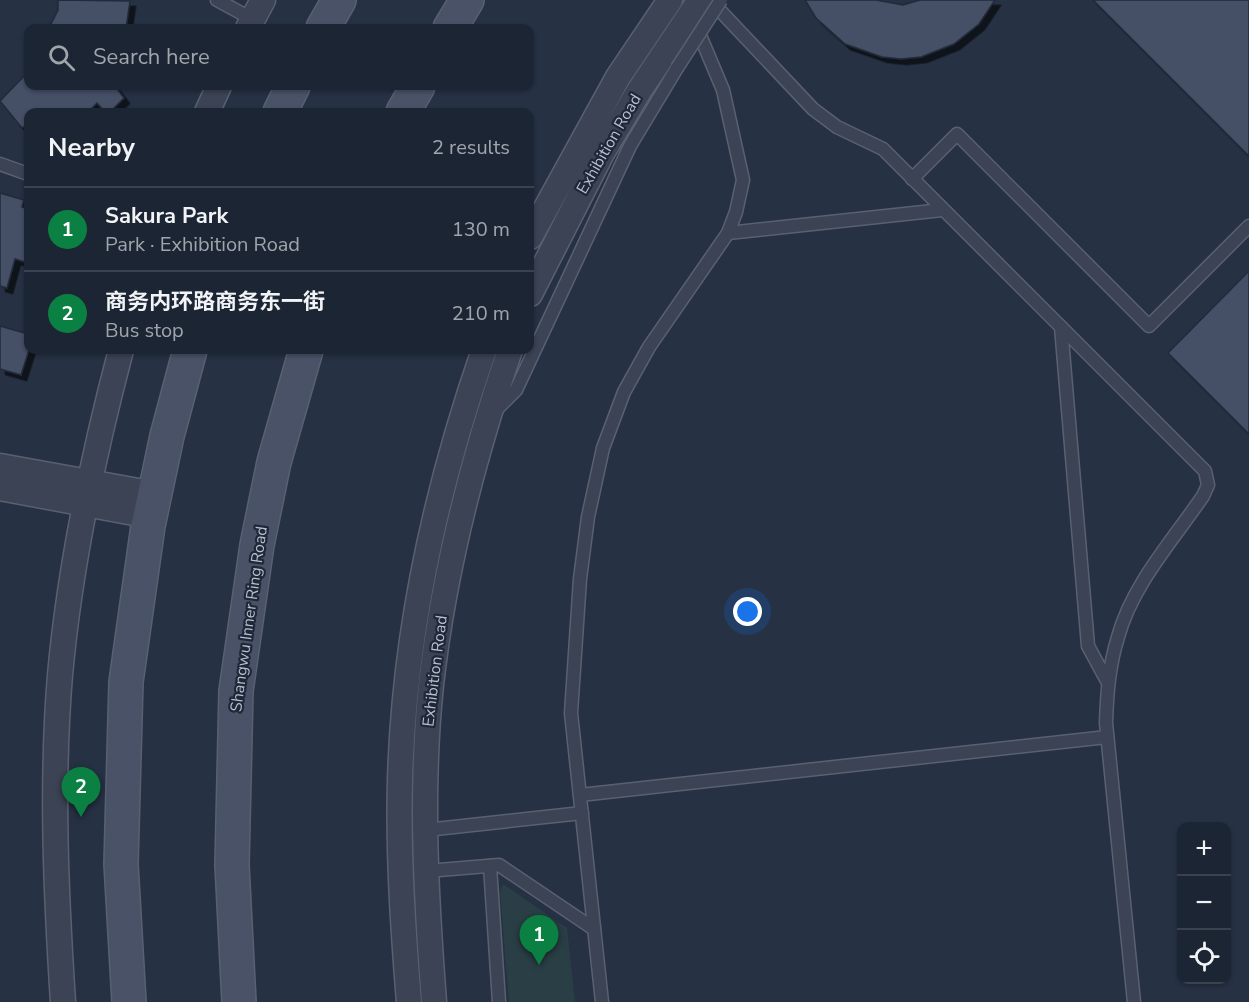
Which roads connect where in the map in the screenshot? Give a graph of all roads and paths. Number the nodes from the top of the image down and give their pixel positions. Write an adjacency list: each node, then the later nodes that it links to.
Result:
1 (217, 0): 7 (lane)
2 (339, 0): 8 (street)
3 (467, 0): 9 (street)
4 (670, 0): 21 (street, Exhibition Road)
5 (721, 0): 25 (lane, bridge)
6 (700, 5): 18 (lane); 22 (lane); 23 (street, Exhibition Road)
7 (254, 16)
8 (325, 24)
9 (452, 24)
10 (217, 90): 13 (street)
11 (291, 90): 14 (street)
12 (416, 90): 15 (street)
13 (209, 108)
14 (282, 108)
15 (405, 108)
16 (0, 164): 17 (lane)
17 (24, 173)
18 (912, 179): 19 (lane); 20 (lane)
19 (942, 210): 22 (lane); 24 (lane)
20 (1249, 226)
21 (534, 230)
22 (728, 233): 39 (lane)
23 (534, 286)
24 (1061, 327): 37 (lane); 37 (lane)
25 (534, 351)
26 (120, 354): 35 (street)
27 (189, 354): 36 (street)
28 (305, 354): 47 (street, Shangwu Inner Ring Road)
29 (483, 354): 48 (street, Exhibition Road)
30 (509, 354): 32 (street, Exhibition Road)
31 (533, 354): 32 (lane, bridge)
32 (487, 418): 41 (street, Exhibition Road)
33 (0, 466): 35 (street)
34 (0, 488): 35 (street)
35 (87, 493): 36 (street); 45 (street)
36 (153, 505): 46 (street)
37 (1107, 681): 38 (lane)
38 (1107, 737): 39 (lane); 52 (lane)
39 (580, 795): 40 (lane)
40 (582, 813): 41 (lane); 44 (lane)
41 (426, 830): 43 (street, Exhibition Road)
42 (490, 866): 43 (lane); 44 (lane); 50 (lane)
43 (427, 871): 49 (street, Exhibition Road)
44 (594, 929): 51 (lane)
45 (63, 1002)
46 (129, 1002)
47 (239, 1002)
48 (409, 1002)
49 (434, 1002)
50 (499, 1002)
51 (602, 1002)
52 (1134, 1002)

